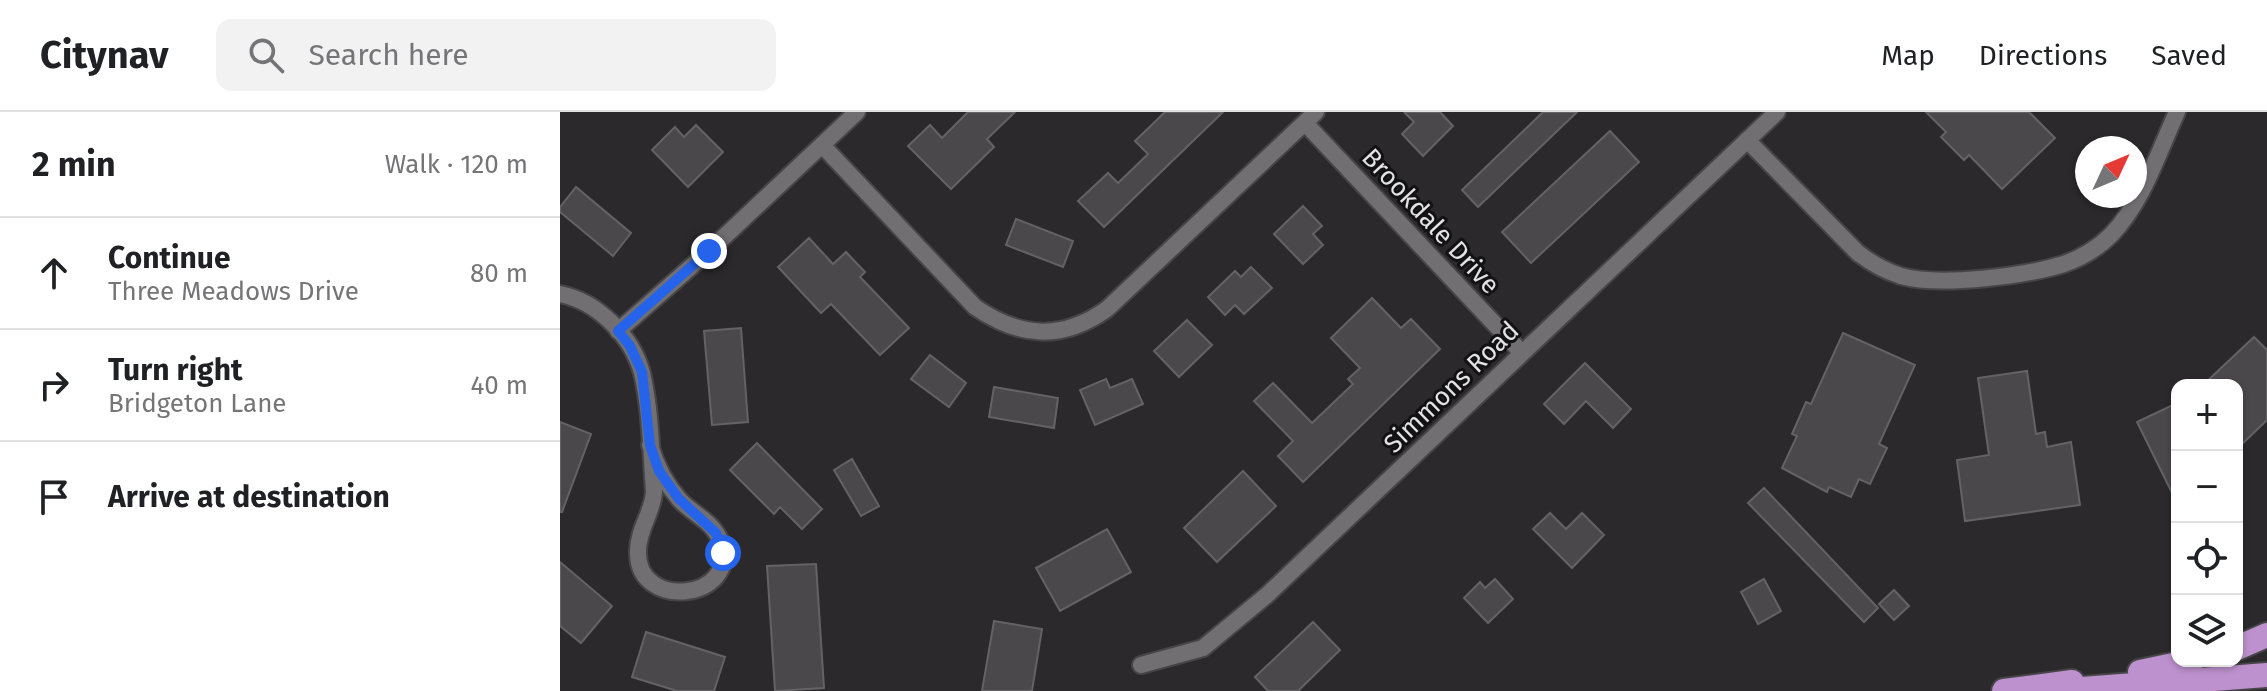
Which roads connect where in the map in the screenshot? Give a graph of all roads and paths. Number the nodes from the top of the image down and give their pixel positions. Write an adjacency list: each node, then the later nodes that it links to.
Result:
1 (857, 112): 6 (street)
2 (1777, 112): 5 (street, Simmons Road)
3 (2177, 112): 5 (street)
4 (1310, 117): 6 (street); 9 (street, Brookdale Drive)
5 (1747, 140): 9 (street, Simmons Road)
6 (822, 145): 8 (street)
7 (560, 294): 8 (street)
8 (618, 331): 10 (street)
9 (1522, 353): 13 (street, Simmons Road)
10 (650, 445): 10 (street)
11 (2267, 635): 12 (highway)
12 (2243, 645)
13 (1141, 665)
14 (2171, 665): 16 (highway)
15 (2267, 675): 17 (highway)
16 (2004, 691)
17 (2055, 691)

